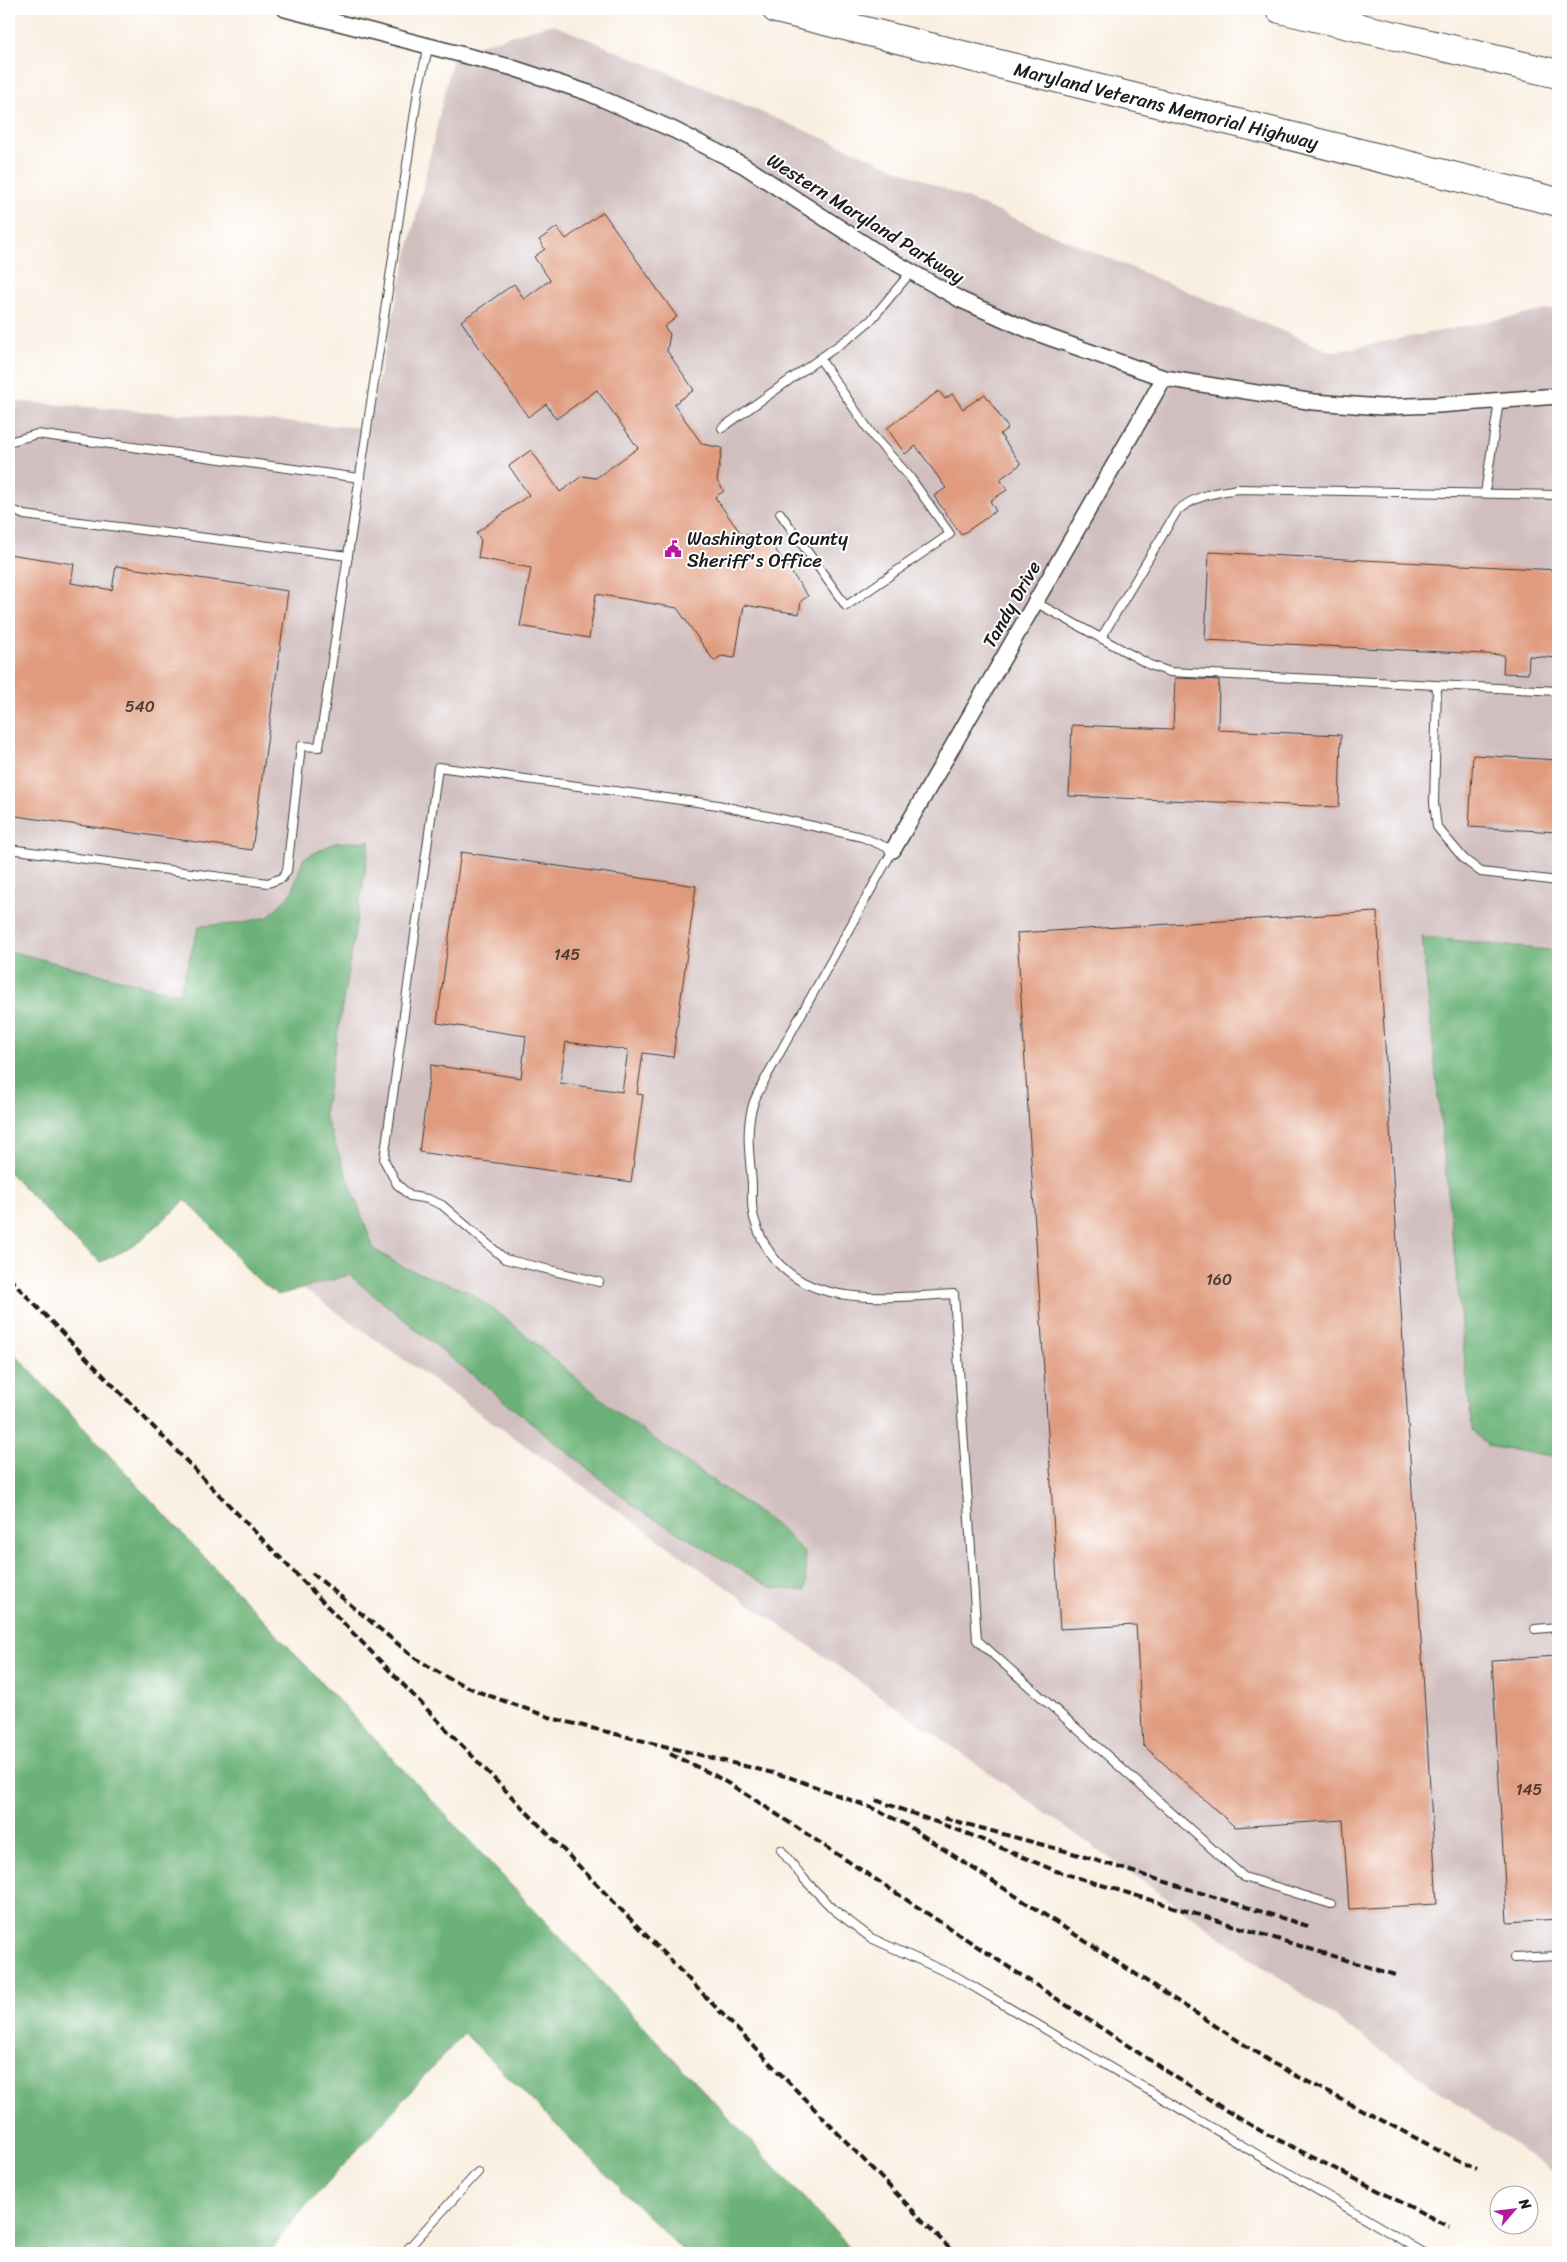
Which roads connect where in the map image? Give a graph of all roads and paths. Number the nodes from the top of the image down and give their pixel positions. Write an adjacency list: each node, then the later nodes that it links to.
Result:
1 (285, 9): 4 (street, Western Maryland Parkway)
2 (776, 9): 6 (highway, Maryland Veterans Memorial Highway)
3 (1280, 9): 5 (highway)
4 (428, 45): 7 (street, Western Maryland Parkway); 14 (lane)
5 (1558, 74)
6 (1558, 202)
7 (911, 272): 8 (lane); 9 (street, Western Maryland Parkway)
8 (820, 359): 12 (lane); 18 (lane)
9 (1164, 378): 11 (street, Western Maryland Parkway); 20 (street, Tandy Drive)
10 (1558, 396): 11 (street, Western Maryland Parkway)
11 (1499, 401): 15 (lane)
12 (722, 428)
13 (9, 442): 14 (lane)
14 (360, 478): 19 (lane)
15 (1486, 493): 16 (lane); 21 (lane)
16 (1558, 495)
17 (9, 508): 19 (lane)
18 (780, 513)
19 (348, 556): 24 (lane)
20 (1034, 602): 21 (lane); 25 (street, Tandy Drive)
21 (1101, 638): 22 (lane)
22 (1437, 686): 23 (lane); 26 (lane)
23 (1558, 691)
24 (9, 849)
25 (893, 850): 27 (lane); 31 (lane)
26 (1558, 881)
27 (599, 1282)
28 (1558, 1627): 29 (lane)
29 (1535, 1629)
30 (781, 1850): 36 (lane)
31 (1331, 1904)
32 (1558, 1956): 33 (lane)
33 (1514, 1958)
34 (478, 2172): 35 (lane)
35 (404, 2253)
36 (1424, 2253)

